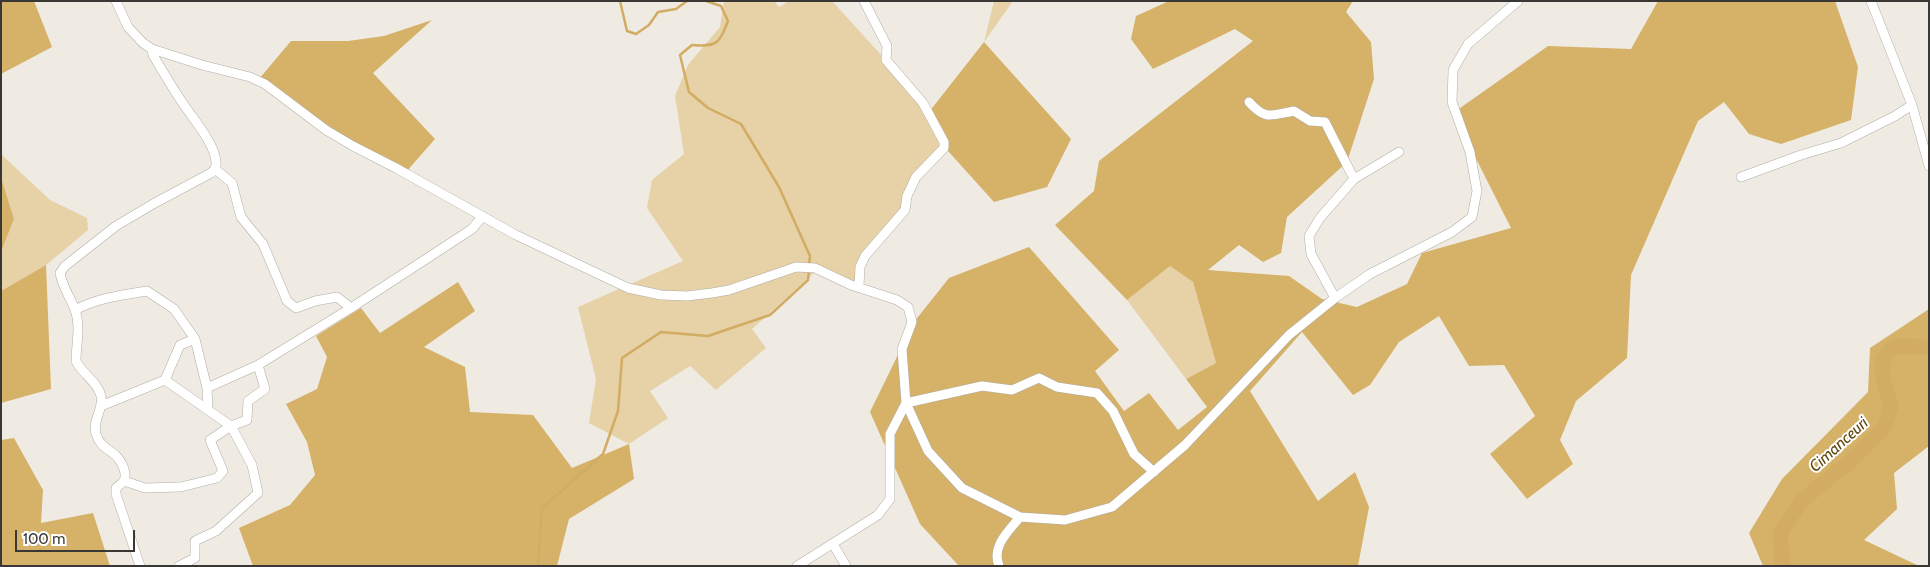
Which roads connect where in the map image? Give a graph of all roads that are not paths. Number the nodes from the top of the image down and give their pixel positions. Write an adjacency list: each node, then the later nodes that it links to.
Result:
1 (116, 1): 5 (street)
2 (864, 1): 14 (street)
3 (1518, 1): 15 (street)
4 (1871, 1): 7 (street)
5 (152, 49): 10 (street); 13 (street)
6 (1249, 102): 12 (street)
7 (1912, 105): 9 (street); 11 (street)
8 (1399, 152): 12 (street)
9 (1929, 166)
10 (215, 169): 16 (street); 17 (street)
11 (1742, 177)
12 (1354, 179): 15 (street)
13 (482, 217): 14 (street); 16 (street)
14 (859, 286): 22 (street)
15 (1335, 298): 26 (street)
16 (351, 308): 19 (street)
17 (75, 310): 18 (street); 23 (street)
18 (195, 339): 20 (street); 21 (street)
19 (258, 365): 21 (street); 25 (street)
20 (165, 380): 23 (street); 24 (street)
21 (207, 388): 24 (street)
22 (906, 403): 26 (street); 28 (street); 29 (street)
23 (101, 406): 27 (street)
24 (208, 410): 25 (street)
25 (231, 426): 27 (street); 31 (street)
26 (1154, 472): 28 (street)
27 (124, 481): 30 (street)
28 (1020, 518): 34 (street)
29 (833, 544): 32 (street); 33 (street)
30 (140, 566)
31 (179, 566)
32 (797, 566)
33 (846, 566)
34 (1000, 566)

